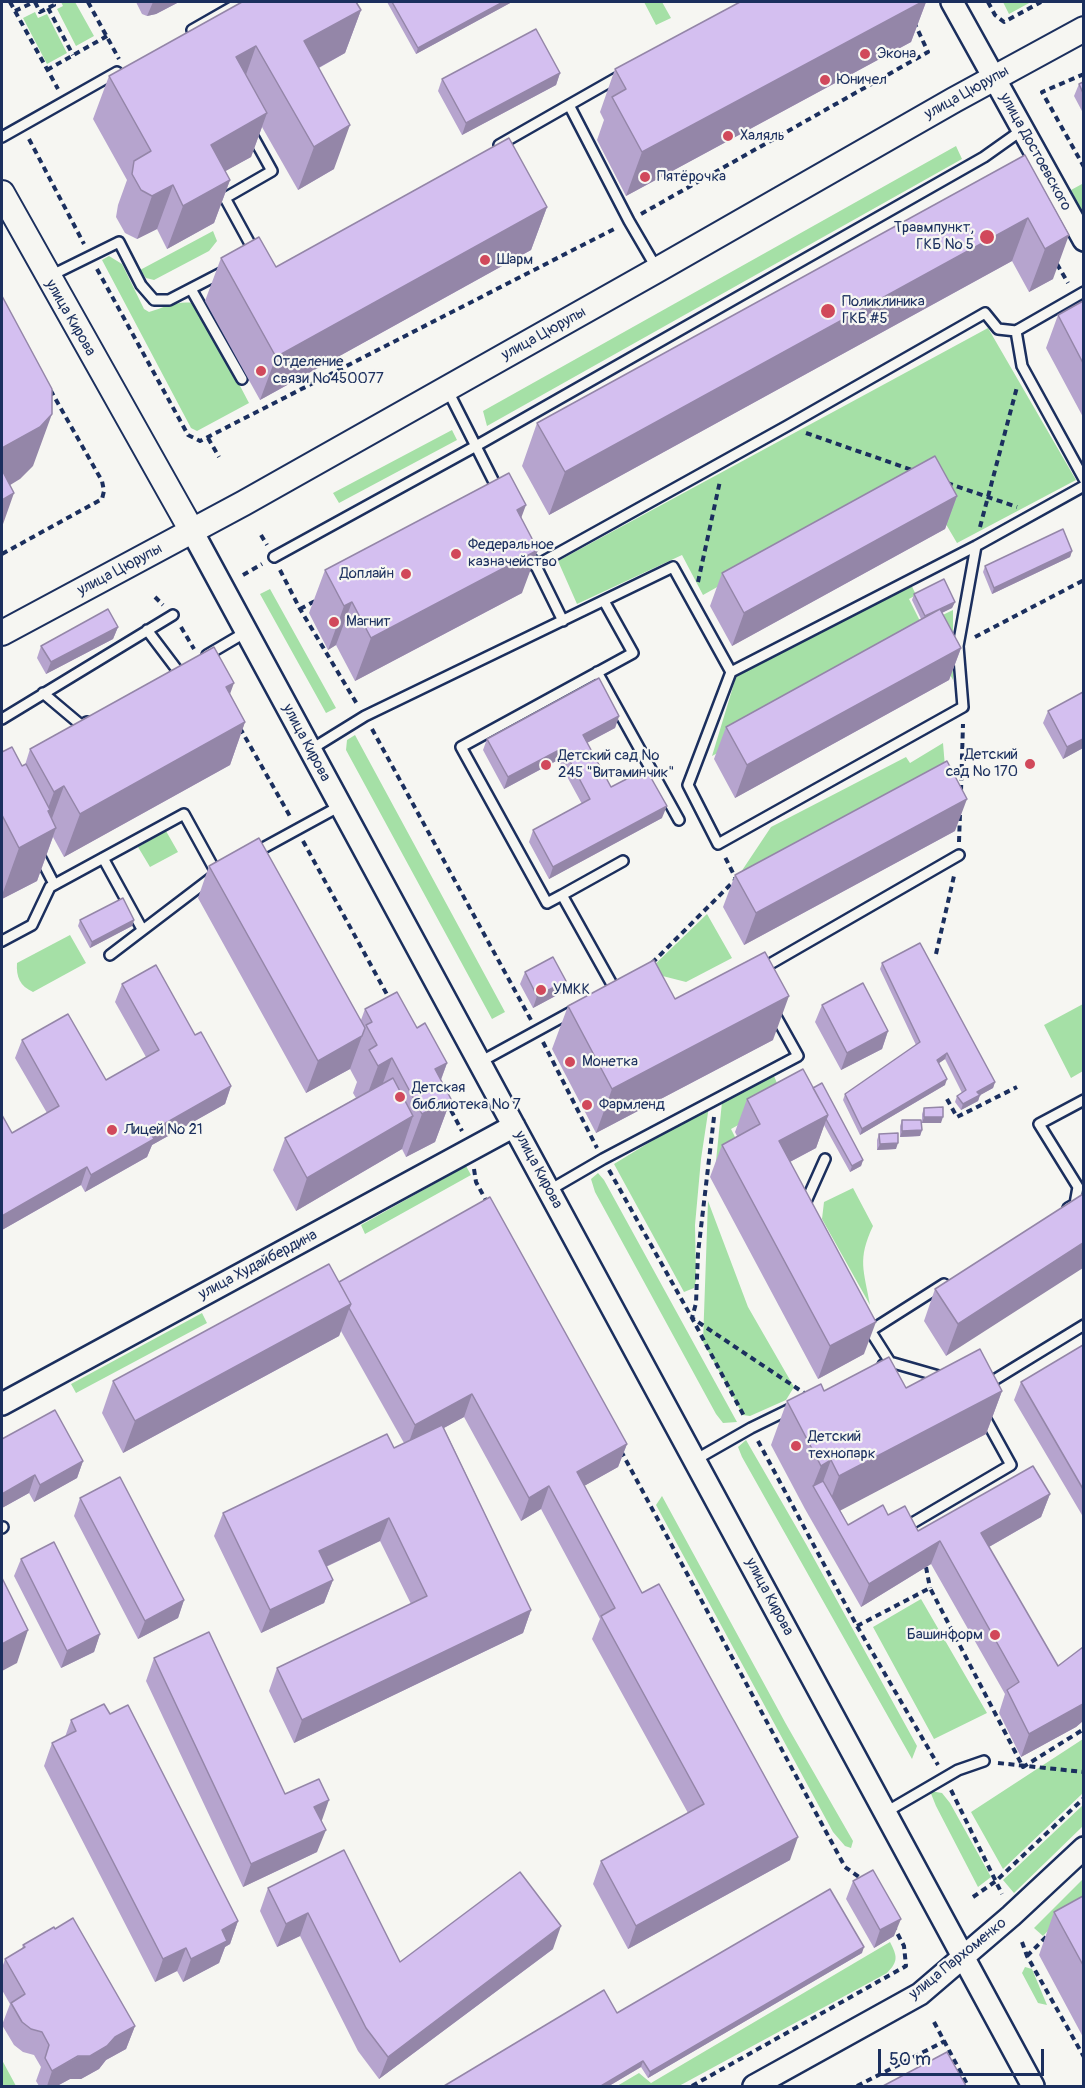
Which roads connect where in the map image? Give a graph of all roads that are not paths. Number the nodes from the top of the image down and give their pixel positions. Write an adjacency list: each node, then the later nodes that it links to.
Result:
1 (241, 2): 3 (lane)
2 (952, 2): 8 (street, улица Достоевского)
3 (227, 5): 5 (lane)
4 (1083, 28): 8 (main road, улица Цюрупы)
5 (182, 36)
6 (124, 68): 12 (lane)
7 (630, 70): 9 (lane)
8 (993, 78): 11 (street, улица Достоевского); 18 (main road, улица Цюрупы)
9 (569, 105): 13 (lane); 18 (lane)
10 (246, 124): 16 (lane)
11 (1022, 130): 15 (street, улица Достоевского); 25 (lane)
12 (2, 137)
13 (486, 152)
14 (3, 201): 19 (main road, улица Кирова)
15 (1083, 240)
16 (247, 259)
17 (238, 264): 20 (lane)
18 (657, 270): 24 (main road, улица Цюрупы)
19 (48, 278): 20 (lane); 29 (main road, улица Кирова)
20 (191, 289): 23 (lane)
21 (1080, 295): 22 (lane)
22 (1016, 332): 26 (lane); 33 (lane)
23 (242, 378)
24 (447, 389): 25 (lane); 29 (main road, улица Цюрупы)
25 (476, 446): 28 (lane); 32 (lane)
26 (1083, 479)
27 (1083, 486): 30 (lane)
28 (502, 499)
29 (192, 531): 38 (main road, улица Цюрупы); 39 (street, улица Кирова)
30 (976, 546): 42 (lane); 42 (lane)
31 (526, 547): 33 (lane)
32 (274, 557)
33 (536, 566): 36 (lane)
34 (604, 601): 36 (lane); 41 (lane); 42 (lane)
35 (173, 615): 37 (lane)
36 (563, 621): 47 (lane)
37 (147, 630): 43 (lane); 44 (lane)
38 (2, 633)
39 (246, 633): 40 (lane); 47 (street, улица Кирова)
40 (200, 658)
41 (597, 672): 49 (lane); 60 (lane)
42 (731, 672)
43 (168, 677)
44 (43, 693): 45 (lane); 46 (lane)
45 (100, 715)
46 (2, 719)
47 (310, 750): 48 (street, улица Кирова)
48 (340, 806): 51 (lane); 70 (street, улица Кирова)
49 (679, 820)
50 (33, 844): 59 (lane)
51 (255, 852): 54 (lane); 56 (lane)
52 (959, 855): 65 (lane)
53 (103, 858): 58 (lane); 59 (lane); 61 (lane)
54 (245, 858)
55 (623, 861): 60 (lane)
56 (261, 863)
57 (226, 868): 58 (lane)
58 (217, 874): 61 (lane)
59 (54, 884): 62 (lane)
60 (562, 895): 66 (lane)
61 (142, 929): 63 (lane)
62 (2, 941)
63 (110, 955)
64 (640, 974): 66 (lane)
65 (753, 974)
66 (614, 988): 67 (lane)
67 (604, 994)
68 (585, 1004): 70 (lane)
69 (770, 1005): 74 (lane)
70 (480, 1062): 72 (street, улица Кирова)
71 (1083, 1100): 75 (lane)
72 (514, 1126): 74 (street, улица Кирова); 86 (street, улица Худайбердина)
73 (825, 1159): 76 (lane)
74 (548, 1191): 88 (street, улица Кирова)
75 (1055, 1216)
76 (809, 1217)
77 (958, 1276): 80 (lane)
78 (859, 1310): 80 (lane)
79 (1083, 1324): 84 (lane)
80 (870, 1331): 81 (lane)
81 (890, 1362): 82 (lane); 83 (lane)
82 (870, 1371)
83 (955, 1380)
84 (981, 1387)
85 (813, 1398): 88 (lane)
86 (2, 1404)
87 (977, 1404): 89 (lane)
88 (695, 1460): 91 (street, улица Кирова)
89 (903, 1529)
90 (984, 1761): 91 (lane)
91 (885, 1813): 93 (street, улица Кирова)
92 (1083, 1848): 93 (street, улица Пархоменко)
93 (963, 1957): 94 (street, улица Пархоменко); 95 (street, улица Кирова)
94 (754, 2086)
95 (1034, 2086)

